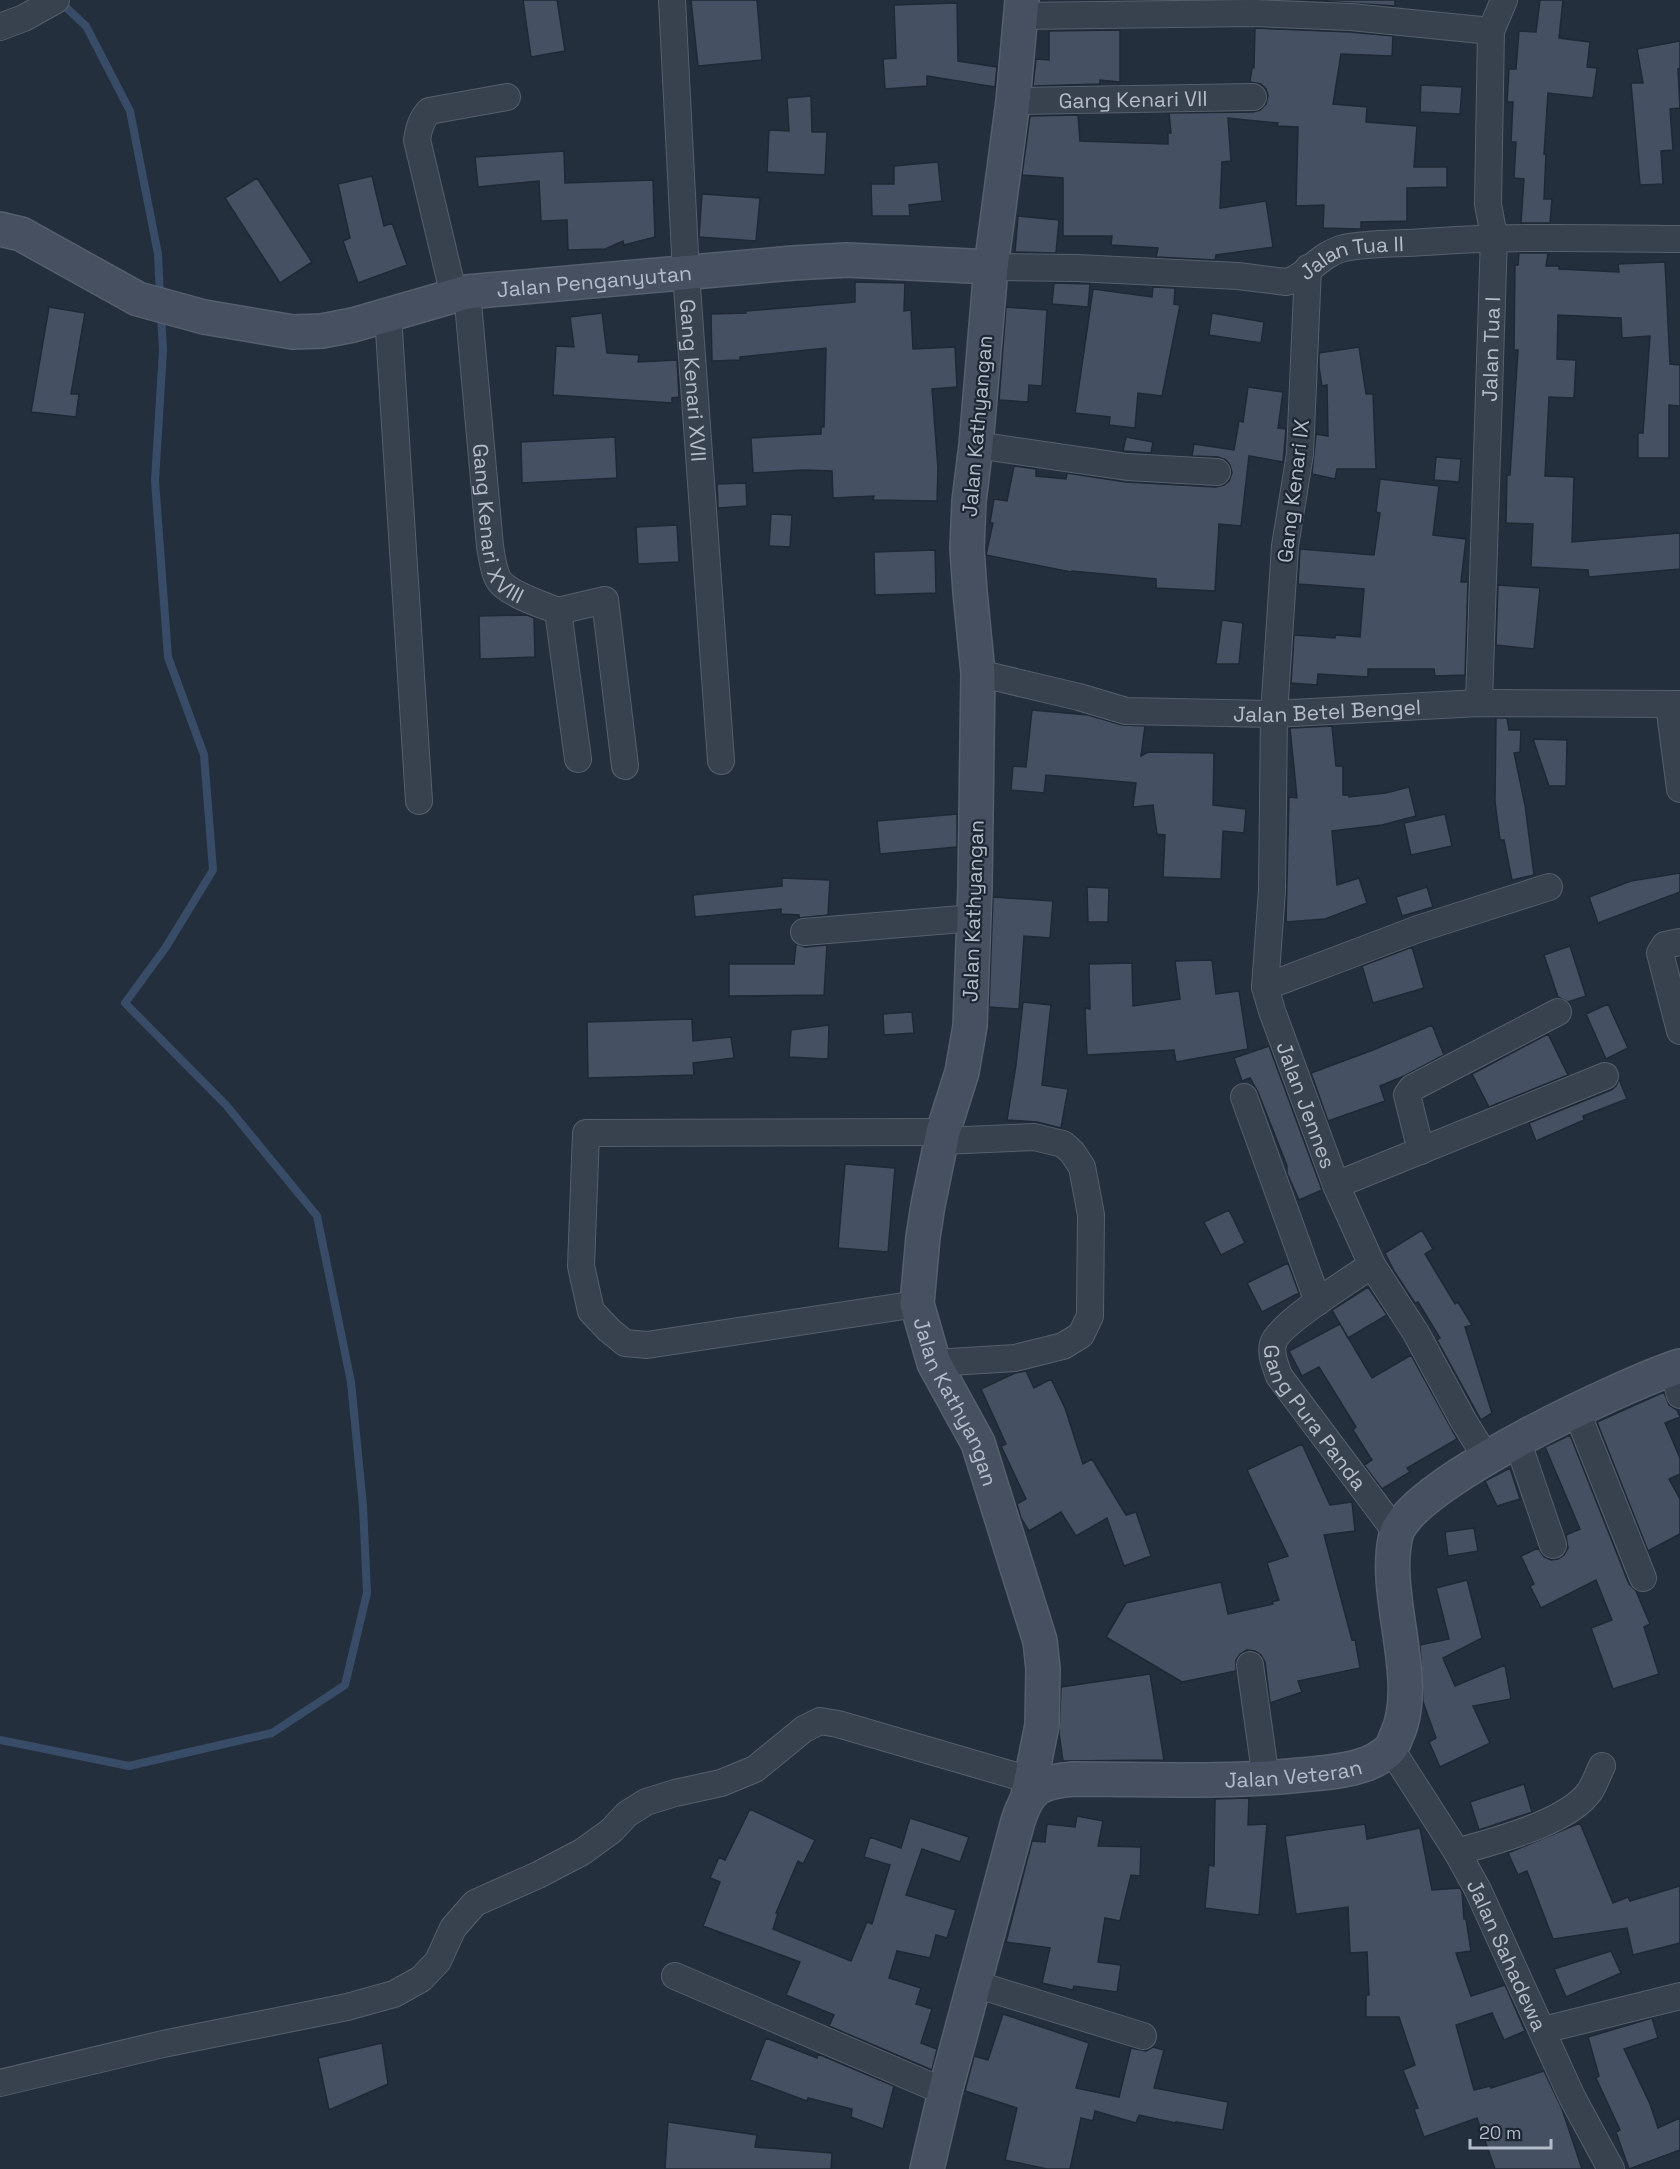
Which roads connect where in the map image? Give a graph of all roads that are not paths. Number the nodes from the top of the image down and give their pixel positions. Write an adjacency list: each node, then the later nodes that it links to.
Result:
1 (56, 0): 5 (street)
2 (672, 0): 15 (street, Gang Kenari XVII)
3 (1503, 0): 6 (street, Jalan Tua I)
4 (1021, 8): 6 (street); 9 (street, Jalan Kathyangan)
5 (0, 27)
6 (1491, 30): 11 (street, Jalan Tua I)
7 (507, 97): 16 (street, Gang Kenari XVIII)
8 (1253, 97): 9 (street, Gang Kenari VII)
9 (1013, 100): 13 (street, Jalan Kathyangan)
10 (0, 229): 17 (street, Jalan Penganyutan)
11 (1494, 237): 12 (street, Jalan Tua II); 14 (street, Jalan Tua II); 22 (street, Jalan Tua I)
12 (1680, 239)
13 (991, 267): 14 (street, Jalan Tua II); 15 (street, Jalan Penganyutan); 18 (street, Jalan Kathyangan)
14 (1308, 268): 24 (street, Gang Kenari IX)
15 (686, 273): 16 (street, Jalan Penganyutan); 26 (street, Gang Kenari XVII)
16 (461, 294): 17 (street, Jalan Penganyutan); 20 (street, Gang Kenari XVIII)
17 (387, 315): 29 (street)
18 (976, 445): 19 (street); 21 (street, Jalan Kathyangan)
19 (1217, 472)
20 (558, 611): 25 (street, Gang Kenari XVIII); 27 (street)
21 (978, 673): 24 (street, Jalan Betel Bengel); 31 (street, Jalan Kathyangan)
22 (1479, 703): 23 (street, Jalan Betel Bengel); 24 (street, Jalan Betel Bengel)
23 (1674, 705): 28 (street)
24 (1274, 714): 34 (street, Jalan Jennes)
25 (578, 759)
26 (721, 761)
27 (625, 766)
28 (1680, 789)
29 (419, 801)
30 (1549, 887): 34 (street)
31 (974, 918): 32 (street); 39 (street, Jalan Kathyangan)
32 (804, 932)
33 (1680, 942): 36 (street)
34 (1265, 987): 41 (street, Jalan Jennes)
35 (1558, 1012): 40 (street)
36 (1680, 1031)
37 (1605, 1076): 40 (street)
38 (1244, 1097): 43 (street)
39 (942, 1136): 44 (street, Jalan Kathyangan); 44 (street); 45 (street)
40 (1421, 1151): 41 (street)
41 (1336, 1185): 42 (street, Jalan Jennes)
42 (1372, 1265): 43 (street, Gang Pura Panda); 49 (street, Jalan Jennes)
43 (1318, 1302): 50 (street, Gang Pura Panda)
44 (917, 1304): 45 (street, Jalan Kathyangan)
45 (934, 1363): 57 (street, Jalan Kathyangan)
46 (1678, 1376): 47 (street)
47 (1576, 1410): 48 (street); 52 (street)
48 (1517, 1440): 49 (street); 51 (street)
49 (1487, 1459): 50 (street)
50 (1396, 1532): 54 (street, Jalan Veteran)
51 (1553, 1545)
52 (1643, 1578)
53 (1250, 1665): 56 (street)
54 (1390, 1749): 56 (street, Jalan Veteran); 58 (street, Jalan Sahadewa)
55 (1602, 1766): 58 (street)
56 (1266, 1779): 57 (street, Jalan Veteran)
57 (1029, 1788): 60 (street); 64 (street)
58 (1457, 1852): 62 (street, Jalan Sahadewa)
59 (675, 1976): 65 (street)
60 (975, 1984): 63 (street); 65 (street)
61 (1680, 1996): 62 (street)
62 (1543, 2030): 67 (street, Jalan Sahadewa)
63 (1143, 2036)
64 (0, 2083)
65 (945, 2092): 66 (street)
66 (927, 2169)
67 (1611, 2169)

